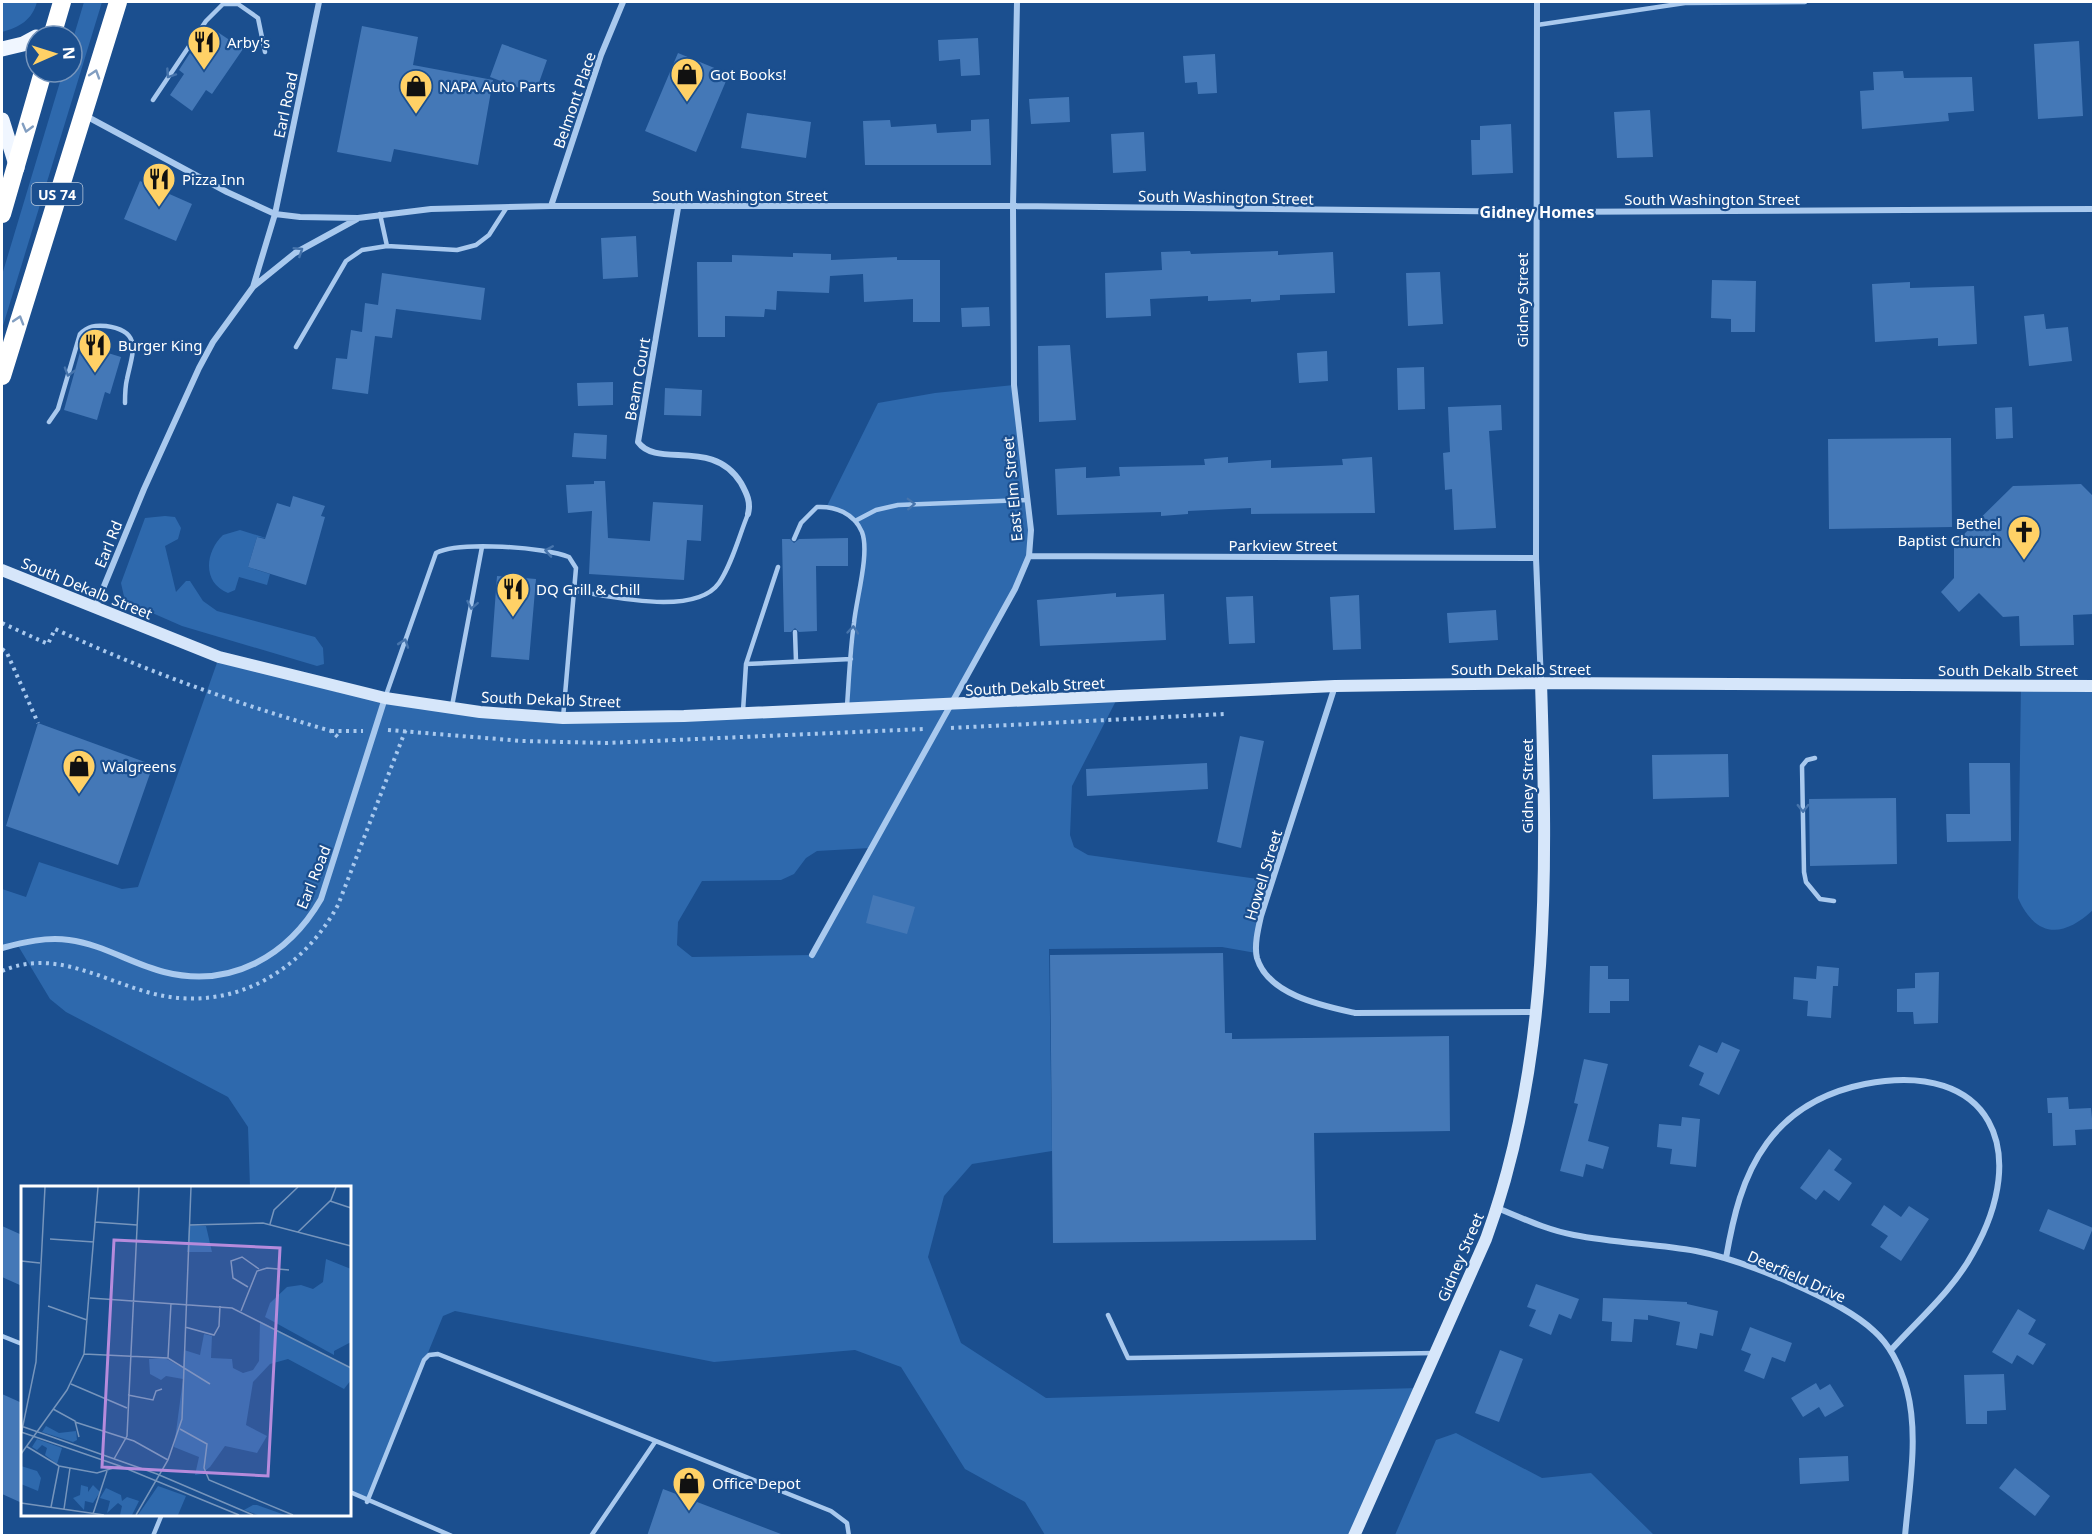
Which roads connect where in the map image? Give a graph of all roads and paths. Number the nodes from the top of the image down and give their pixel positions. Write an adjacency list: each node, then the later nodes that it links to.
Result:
1 (62, 2): 8 (highway)
2 (118, 2): 15 (highway, US 74, one-way to 2)
3 (319, 2): 25 (street, Earl Road)
4 (623, 2): 18 (street, Belmont Place)
5 (1017, 2): 19 (street, East Elm Street)
6 (1537, 2): 9 (street, Gidney Street)
7 (1805, 2): 9 (lane)
8 (56, 24)
9 (1537, 25): 23 (street, Gidney Street)
10 (24, 44): 11 (main road)
11 (2, 49)
12 (265, 52): 14 (lane, one-way to 14)
13 (40, 84): 17 (highway, US 74, one-way to 17)
14 (153, 100)
15 (83, 114): 25 (street, South Washington Street); 31 (highway, US 74, one-way to 15)
16 (2, 120): 17 (main road)
17 (17, 168): 24 (highway, US 74)
18 (551, 206): 20 (street, South Washington Street); 21 (street, South Washington Street)
19 (1012, 206): 21 (street, South Washington Street); 23 (street, South Washington Street); 34 (street, East Elm Street)
20 (507, 207): 26 (street, South Washington Street); 28 (lane)
21 (678, 208): 35 (street, Beam Court)
22 (2094, 209): 23 (street, South Washington Street)
23 (1537, 212): 40 (street, Gidney Street)
24 (2, 214)
25 (275, 214): 27 (street, South Washington Street); 29 (street)
26 (380, 214): 27 (street, South Washington Street); 28 (lane)
27 (358, 218): 29 (street, South Washington Street, one-way to 27)
28 (387, 246): 30 (lane)
29 (253, 287): 44 (street, Earl Rd)
30 (296, 347)
31 (2, 376)
32 (125, 403): 33 (lane, one-way to 33)
33 (50, 422)
34 (1027, 500): 36 (lane, one-way to 34); 39 (street, East Elm Street)
35 (748, 514): 43 (lane)
36 (855, 521): 37 (lane); 48 (lane, one-way to 36)
37 (794, 539)
38 (482, 547): 43 (lane, one-way to 38); 54 (lane, one-way to 38); 56 (lane, one-way to 56)
39 (1029, 556): 40 (street, Parkview Street); 55 (street, East Elm Street)
40 (1536, 558): 51 (street, Gidney Street)
41 (778, 567): 50 (lane)
42 (2, 570): 44 (main road, South Dekalb Street)
43 (575, 591): 60 (lane)
44 (95, 609): 54 (main road, South Dekalb Street)
45 (2, 623): 65 (path)
46 (795, 632): 49 (lane)
47 (2, 649): 61 (path)
48 (851, 659): 49 (lane); 57 (lane)
49 (796, 661): 50 (lane)
50 (746, 664): 58 (lane)
51 (1541, 683): 52 (main road, South Dekalb Street); 53 (main road, South Dekalb Street); 72 (main road, Gidney Street)
52 (1335, 686): 55 (main road, South Dekalb Street); 72 (street, Howell Street)
53 (2094, 686)
54 (385, 698): 56 (main road, South Dekalb Street); 64 (street, Earl Road)
55 (949, 704): 57 (main road, South Dekalb Street); 62 (street, East Elm Street)
56 (451, 708): 60 (main road, South Dekalb Street)
57 (847, 709): 58 (main road, South Dekalb Street)
58 (743, 714): 60 (main road, South Dekalb Street)
59 (1224, 714): 62 (path)
60 (563, 718)
61 (38, 723)
62 (936, 728): 63 (path); 70 (street, East Elm Street)
63 (406, 729): 64 (path); 71 (path)
64 (375, 730): 65 (path); 69 (street, Earl Road)
65 (331, 731): 66 (path)
66 (339, 738)
67 (1815, 758): 68 (lane, one-way to 68)
68 (1834, 902)
69 (2, 948)
70 (812, 955)
71 (2, 971)
72 (1538, 1012): 73 (main road, Gidney Street)
73 (1497, 1208): 74 (street, Deerfield Drive); 79 (main road, Gidney Street)
74 (1726, 1258): 78 (street, Deerfield Drive); 78 (street)
75 (1108, 1315): 79 (lane)
76 (2, 1335): 77 (lane)
77 (21, 1344)
78 (1891, 1350): 89 (street, Deerfield Drive)
79 (1435, 1353): 88 (main road, Gidney Street)
80 (655, 1442): 82 (lane); 86 (lane); 87 (lane)
81 (351, 1493): 82 (lane)
82 (367, 1502): 85 (lane)
83 (162, 1516): 84 (lane)
84 (153, 1536)
85 (452, 1536)
86 (591, 1536)
87 (849, 1536)
88 (1353, 1536)
89 (1905, 1536)

